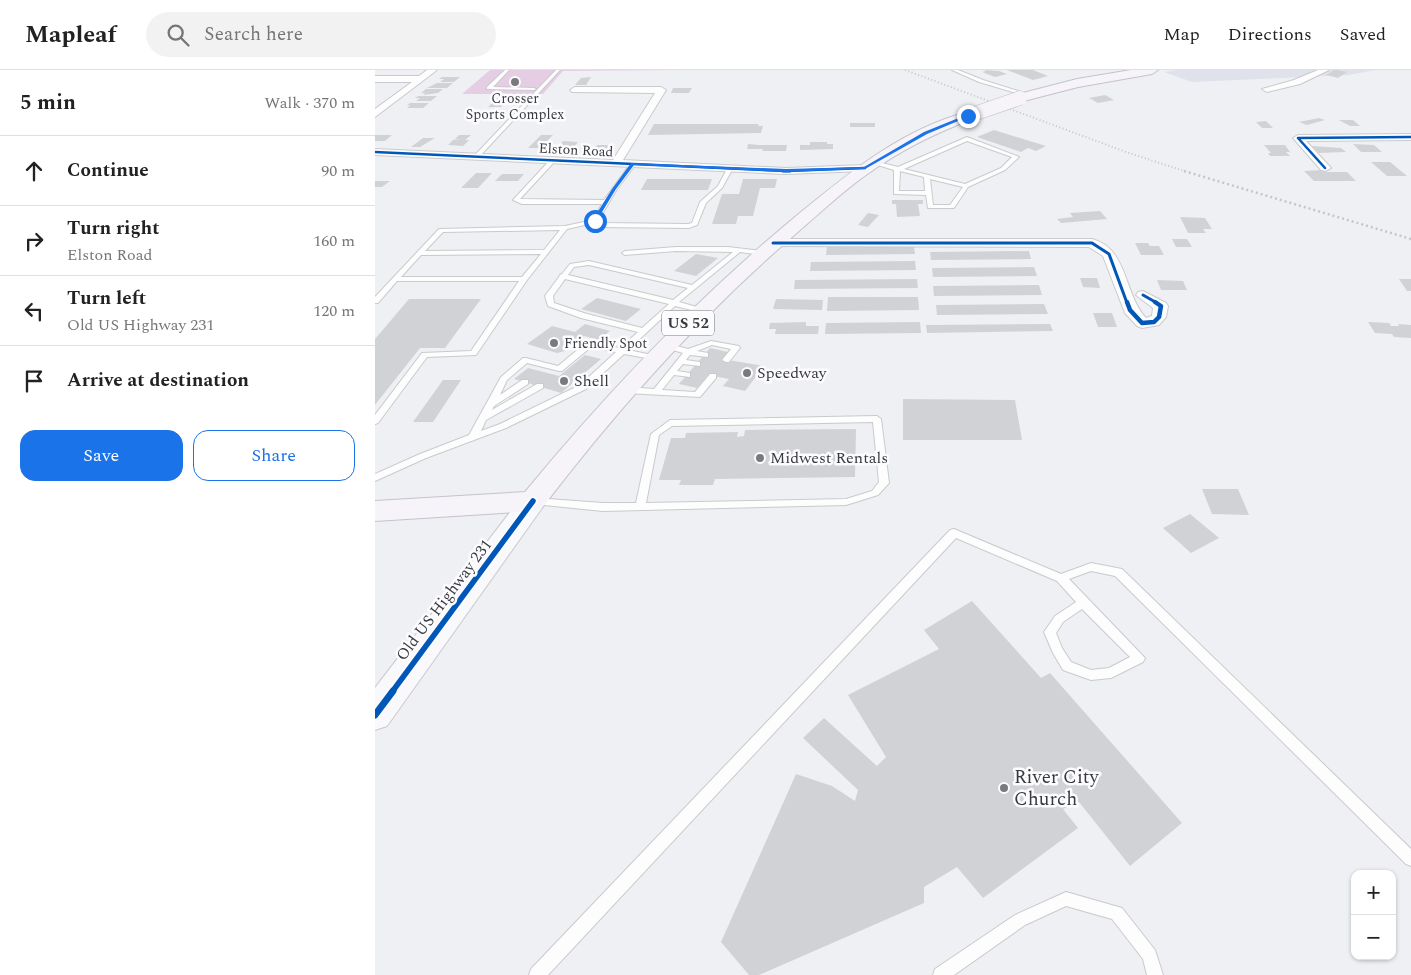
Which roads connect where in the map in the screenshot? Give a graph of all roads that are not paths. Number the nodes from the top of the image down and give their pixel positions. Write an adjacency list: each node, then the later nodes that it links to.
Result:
1 (433, 70): 9 (street)
2 (507, 70): 10 (lane)
3 (558, 70): 17 (lane)
4 (955, 70): 13 (lane)
5 (1152, 70): 7 (main road, Old US Highway 231 / US 52)
6 (1325, 70): 11 (street)
7 (1128, 71): 13 (main road, Old US Highway 231 / US 52)
8 (375, 79): 9 (street)
9 (422, 79): 14 (street)
10 (534, 89)
11 (1267, 89)
12 (575, 90): 19 (street)
13 (1025, 97): 21 (main road, Old US Highway 231 / US 52, bridge)
14 (377, 110)
15 (1411, 137): 23 (street)
16 (375, 152): 17 (street, Elston Road)
17 (476, 156): 18 (street, Elston Road)
18 (553, 160): 19 (street, Elston Road); 28 (lane)
19 (616, 163): 20 (street, Elston Road)
20 (633, 164): 22 (street, Elston Road); 28 (lane)
21 (869, 166): 22 (street, Elston Road); 24 (lane); 31 (main road, Old US Highway 231 / US 52)
22 (730, 168): 29 (lane)
23 (1325, 168)
24 (897, 170): 25 (lane); 26 (lane); 27 (lane)
25 (927, 177): 26 (lane); 27 (lane)
26 (965, 186): 27 (lane)
27 (929, 193)
28 (606, 202): 29 (lane)
29 (595, 221): 30 (lane)
30 (565, 228): 33 (lane); 34 (lane)
31 (767, 248): 32 (lane); 40 (street); 43 (main road, Old US Highway 231 / US 52)
32 (739, 250): 35 (lane); 39 (lane)
33 (546, 252): 34 (lane); 38 (lane)
34 (420, 253): 37 (lane)
35 (625, 253)
36 (562, 276): 39 (lane); 42 (lane); 44 (lane)
37 (395, 279): 38 (lane); 41 (lane)
38 (524, 280): 65 (lane)
39 (694, 287): 42 (lane)
40 (1143, 295)
41 (375, 301)
42 (673, 303): 43 (lane); 44 (lane)
43 (701, 311): 46 (main road, Old US Highway 231 / US 52)
44 (643, 331): 45 (lane)
45 (622, 351): 46 (lane); 53 (lane); 63 (lane)
46 (660, 351): 47 (lane); 61 (main road, Old US Highway 231 / US 52)
47 (688, 352): 48 (lane); 49 (lane); 50 (lane)
48 (705, 355)
49 (725, 359)
50 (681, 361): 51 (lane); 54 (lane)
51 (697, 364)
52 (593, 366): 53 (lane)
53 (603, 368): 57 (lane)
54 (672, 372): 56 (lane); 62 (lane)
55 (582, 375): 57 (lane)
56 (687, 375)
57 (593, 378): 66 (lane)
58 (709, 378): 62 (lane)
59 (525, 382): 63 (lane)
60 (540, 386): 64 (lane)
61 (626, 390): 62 (lane); 68 (main road, Old US Highway 231 / US 52)
62 (657, 392)
63 (490, 405): 64 (lane)
64 (483, 419): 66 (lane)
65 (375, 420)
66 (473, 437): 67 (lane)
67 (375, 478)
68 (533, 501): 69 (lane); 70 (main road); 73 (street, Old US Highway 231)
69 (640, 506): 69 (lane)
70 (375, 511)
71 (1061, 578): 72 (lane); 74 (lane); 75 (lane)
72 (1083, 603): 72 (lane)
73 (375, 715)
74 (1411, 859)
75 (537, 975)
76 (941, 975): 77 (lane)
77 (1155, 975)

